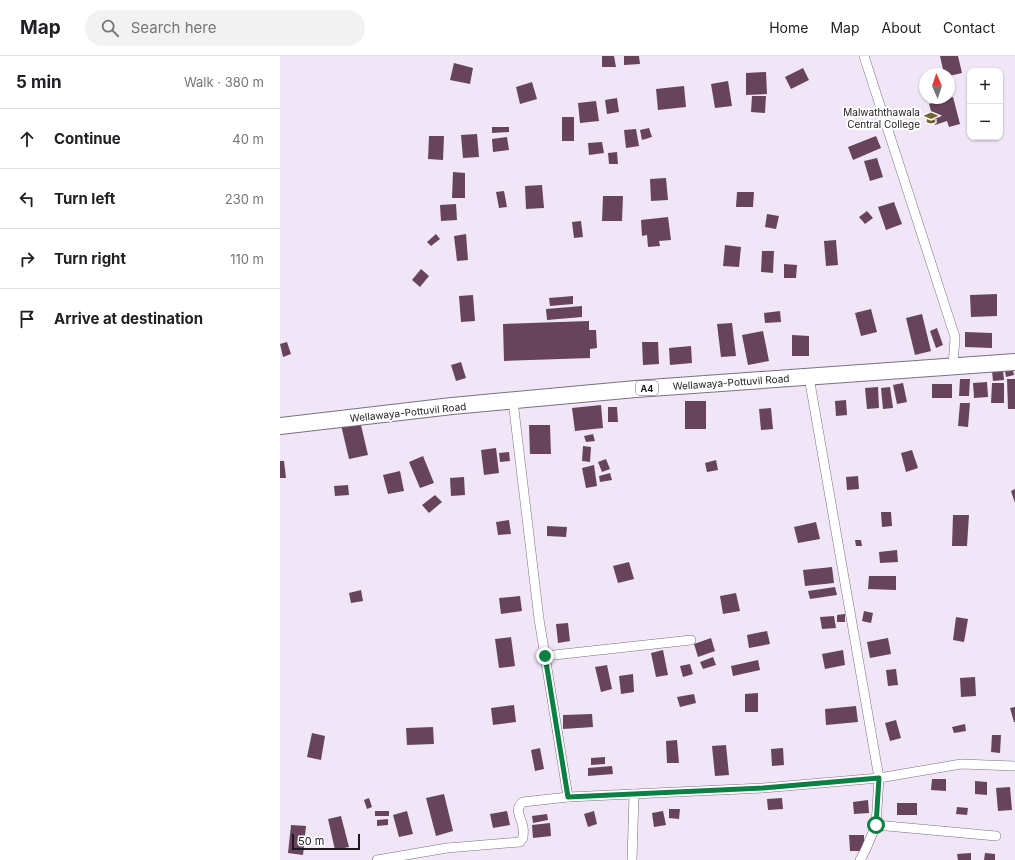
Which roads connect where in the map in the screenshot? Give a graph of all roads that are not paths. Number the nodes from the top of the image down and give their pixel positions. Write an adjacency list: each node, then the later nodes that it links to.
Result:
1 (864, 56): 3 (street)
2 (1015, 362): 3 (highway, Wellawaya-Pottuvil Road / A4)
3 (953, 366): 4 (highway, Wellawaya-Pottuvil Road / A4)
4 (810, 378): 5 (highway, Wellawaya-Pottuvil Road / A4); 10 (street)
5 (514, 400): 6 (highway, Wellawaya-Pottuvil Road / A4); 8 (street)
6 (280, 426)
7 (691, 640): 8 (street)
8 (545, 656): 12 (street)
9 (1015, 766): 10 (street)
10 (879, 778): 11 (street); 13 (street)
11 (634, 794): 12 (street); 16 (street)
12 (568, 797): 15 (street)
13 (876, 825): 14 (street); 17 (street)
14 (996, 836)
15 (377, 860)
16 (632, 860)
17 (860, 860)

